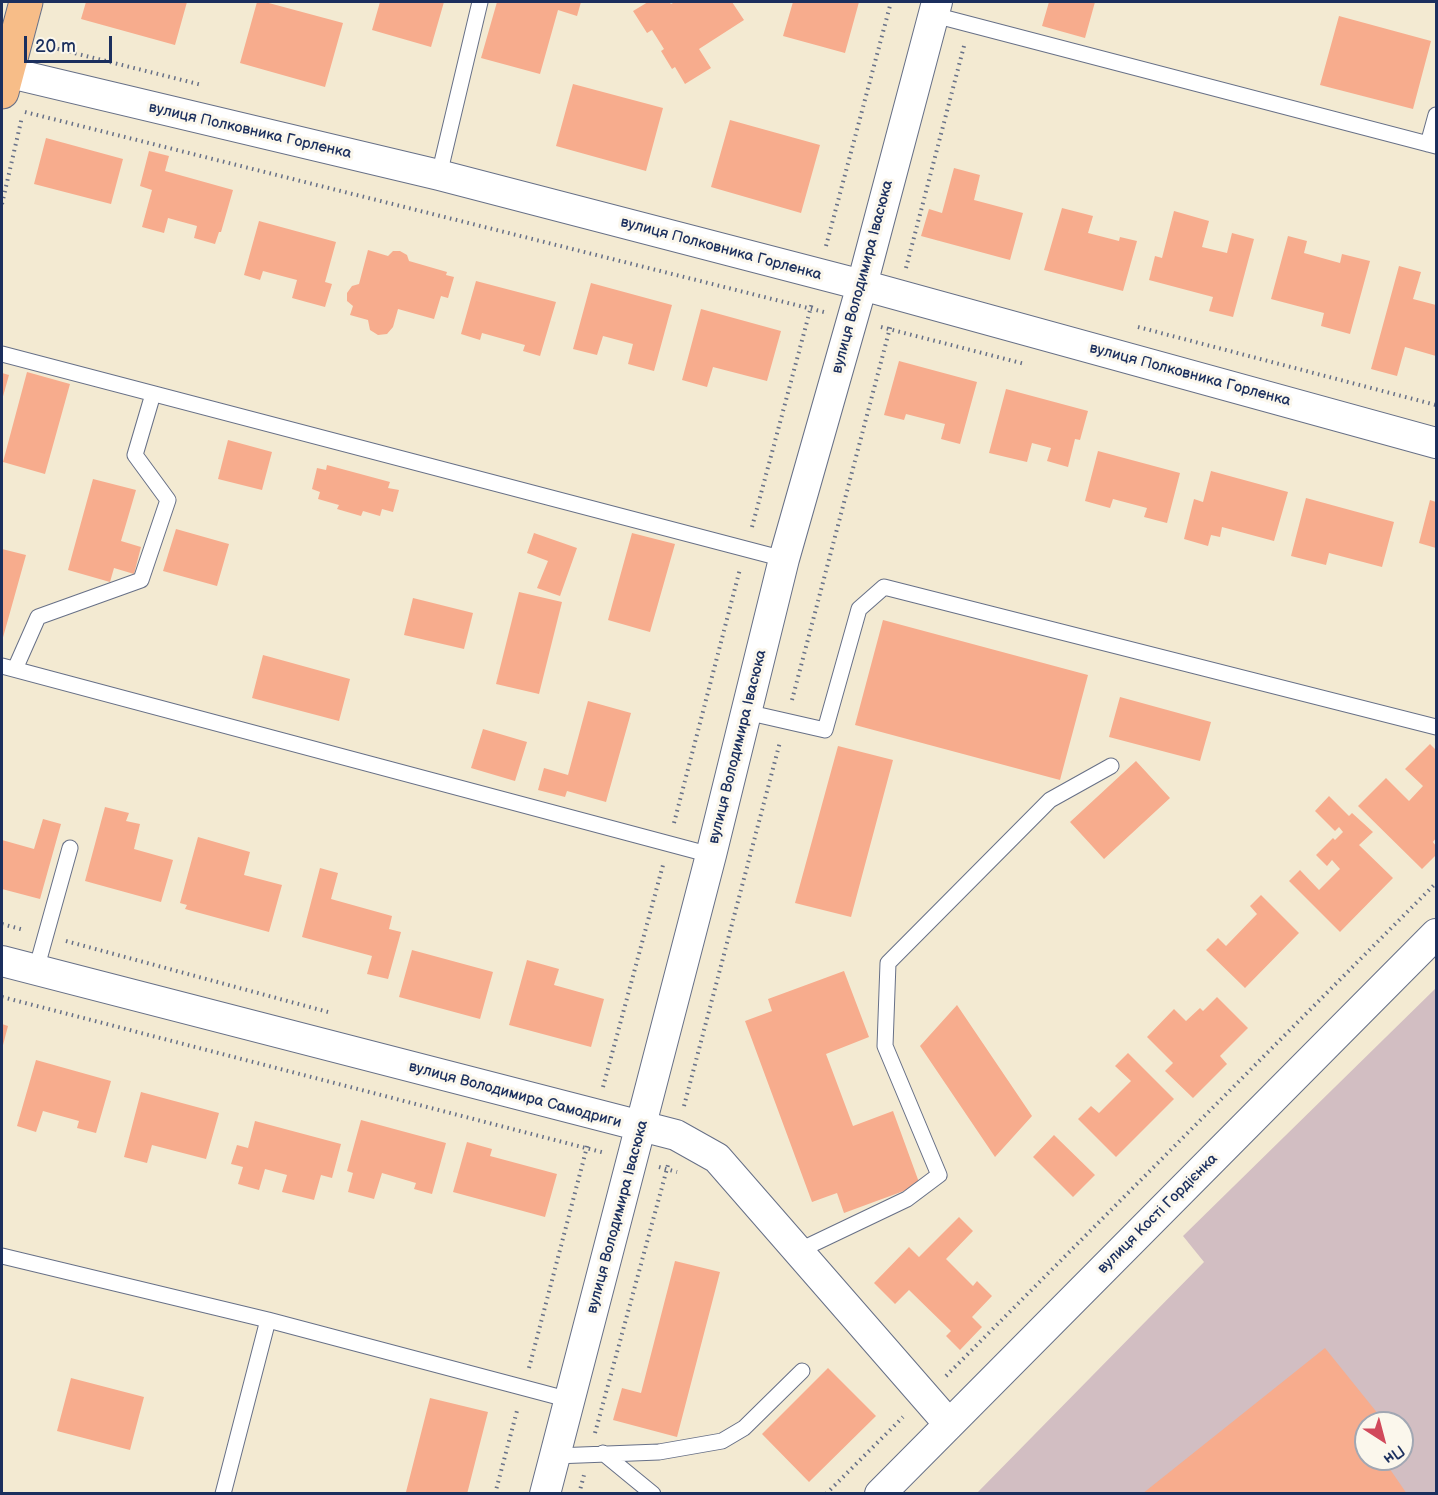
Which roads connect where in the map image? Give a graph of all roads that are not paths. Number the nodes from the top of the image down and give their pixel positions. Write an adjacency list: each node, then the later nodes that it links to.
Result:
1 (26, 2): 4 (highway)
2 (480, 2): 7 (lane)
3 (936, 8): 6 (lane); 8 (street, вулиця Володимира Івасюка)
4 (8, 87): 7 (street, вулиця Полковника Горленка)
5 (1437, 116): 6 (lane)
6 (1432, 145)
7 (439, 175): 8 (street, вулиця Полковника Горленка)
8 (862, 285): 11 (street, вулиця Полковника Горленка); 12 (street, вулиця Володимира Івасюка)
9 (2, 354): 10 (lane)
10 (153, 394): 12 (lane); 13 (lane)
11 (1437, 442)
12 (784, 559): 14 (street, вулиця Володимира Івасюка)
13 (8, 667): 18 (lane)
14 (746, 712): 15 (lane); 18 (street, вулиця Володимира Івасюка)
15 (1437, 727)
16 (1111, 766): 23 (lane)
17 (70, 848): 21 (lane)
18 (711, 855): 22 (street, вулиця Володимира Івасюка)
19 (1437, 934): 28 (street, вулиця Кості Гордієнка)
20 (2, 961): 21 (street, вулиця Володимира Самодриги)
21 (36, 970): 22 (street, вулиця Володимира Самодриги)
22 (641, 1128): 23 (street, вулиця Володимира Самодриги); 27 (street, вулиця Володимира Івасюка)
23 (798, 1251): 28 (street, вулиця Володимира Самодриги)
24 (2, 1256): 25 (lane)
25 (268, 1320): 27 (lane); 31 (lane)
26 (802, 1371): 29 (lane)
27 (570, 1400): 30 (street, вулиця Володимира Івасюка)
28 (949, 1424): 34 (street, вулиця Кості Гордієнка)
29 (596, 1454): 30 (lane); 33 (lane)
30 (555, 1456): 32 (street, вулиця Володимира Івасюка)
31 (223, 1494)
32 (545, 1494)
33 (653, 1494)
34 (880, 1494)

